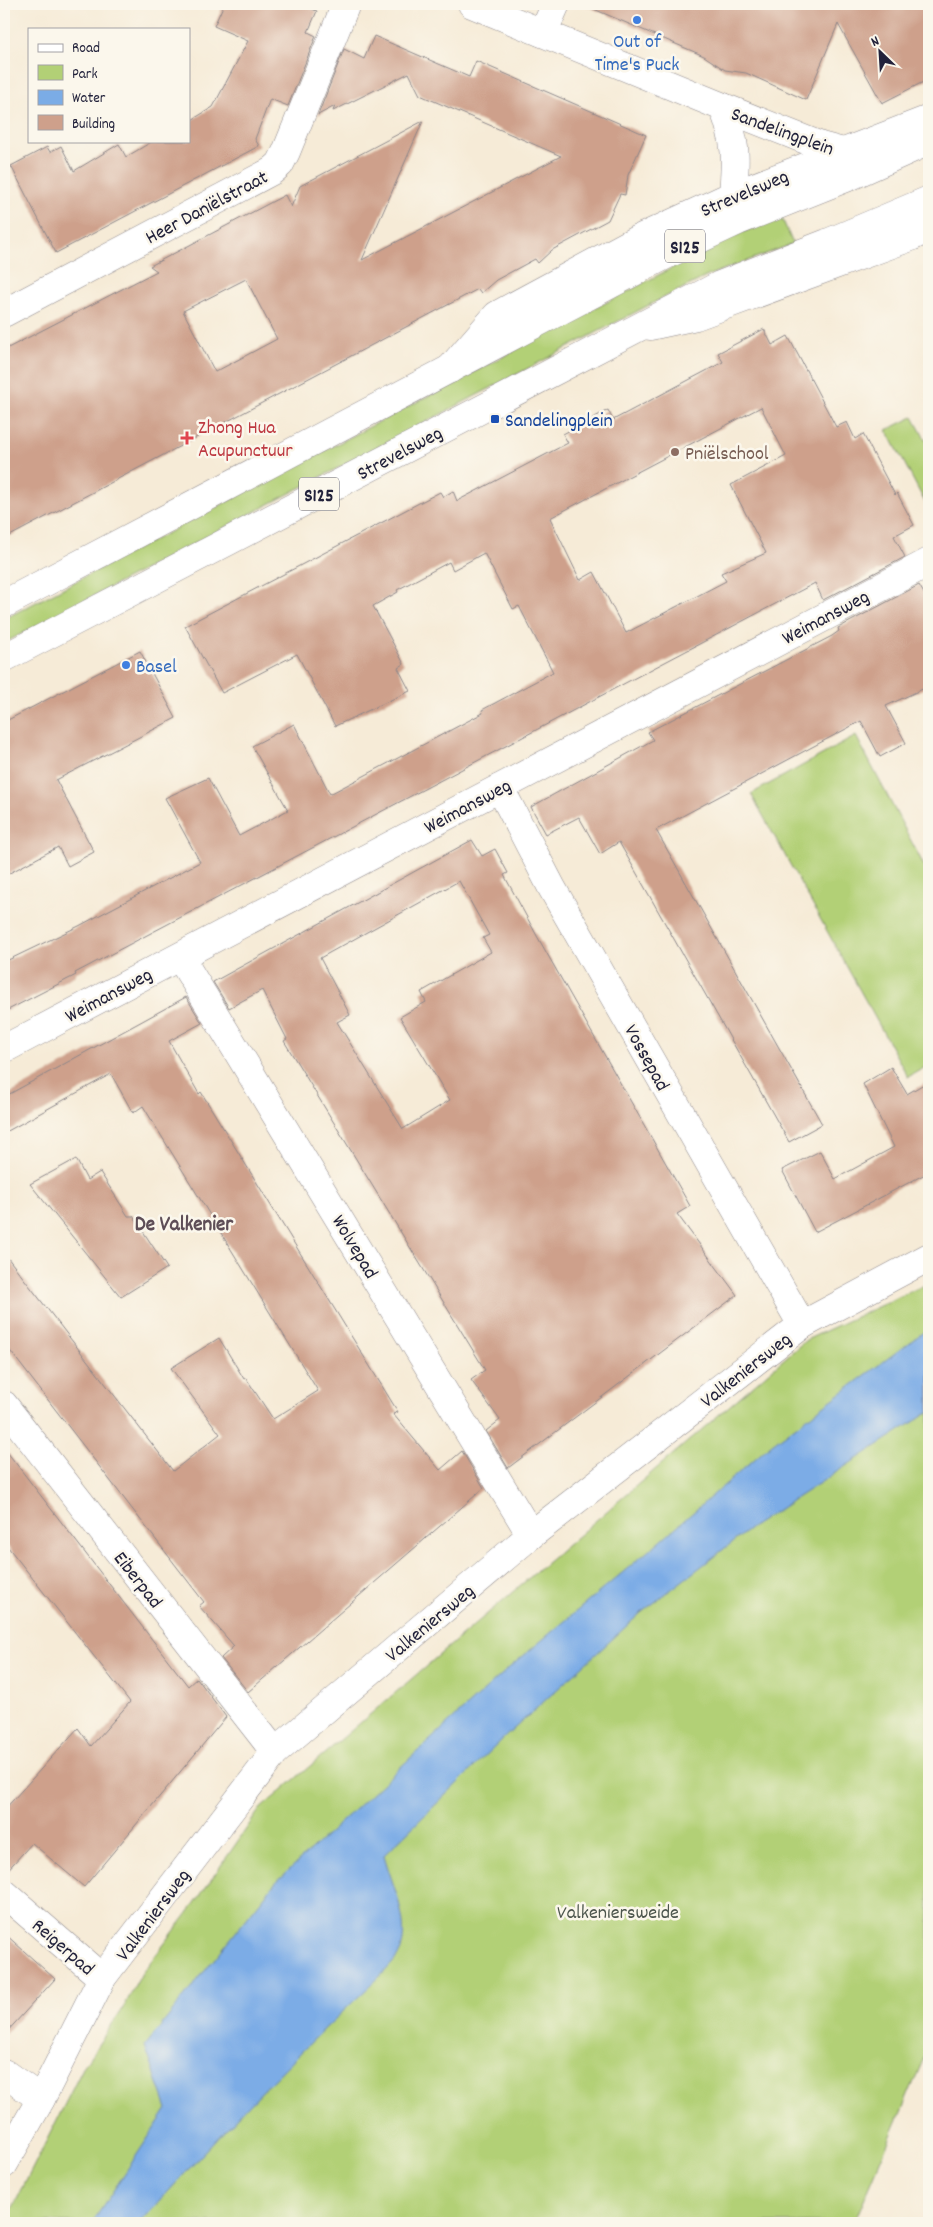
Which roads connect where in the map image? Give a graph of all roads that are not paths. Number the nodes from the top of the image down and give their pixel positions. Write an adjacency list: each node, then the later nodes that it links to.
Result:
1 (346, 4): 12 (street, Heer Daniëlstraat)
2 (472, 4): 4 (street, Sandelingplein)
3 (556, 4): 4 (street)
4 (543, 33): 5 (street, Sandelingplein)
5 (723, 107): 8 (street, Sandelingplein); 9 (street, Sandelingplein)
6 (929, 119): 8 (street, Strevelsweg)
7 (929, 141): 14 (street, Strevelsweg / S125)
8 (843, 152): 9 (street, Strevelsweg)
9 (733, 196): 14 (street, Strevelsweg)
10 (929, 200): 13 (street, Strevelsweg / S125)
11 (929, 228): 13 (street, Strevelsweg)
12 (4, 313)
13 (633, 329): 17 (street, Strevelsweg / S125)
14 (449, 370): 16 (street, Strevelsweg / S125)
15 (929, 562): 18 (street, Weimansweg)
16 (4, 604)
17 (4, 658)
18 (500, 788): 19 (street, Weimansweg); 22 (street, Vossepad)
19 (180, 957): 20 (street, Weimansweg); 24 (street, Wolvepad)
20 (4, 1048)
21 (929, 1257): 22 (street, Valkeniersweg)
22 (802, 1325): 24 (street, Valkeniersweg)
23 (4, 1405): 25 (street, Eiberpad)
24 (532, 1535): 25 (street, Valkeniersweg)
25 (275, 1752): 27 (street, Valkeniersweg)
26 (4, 1894): 27 (street, Reigerpad)
27 (102, 1978): 29 (street, Valkeniersweg)
28 (4, 2073): 29 (street)
29 (41, 2099): 30 (street, Valkeniersweg)
30 (4, 2164)

